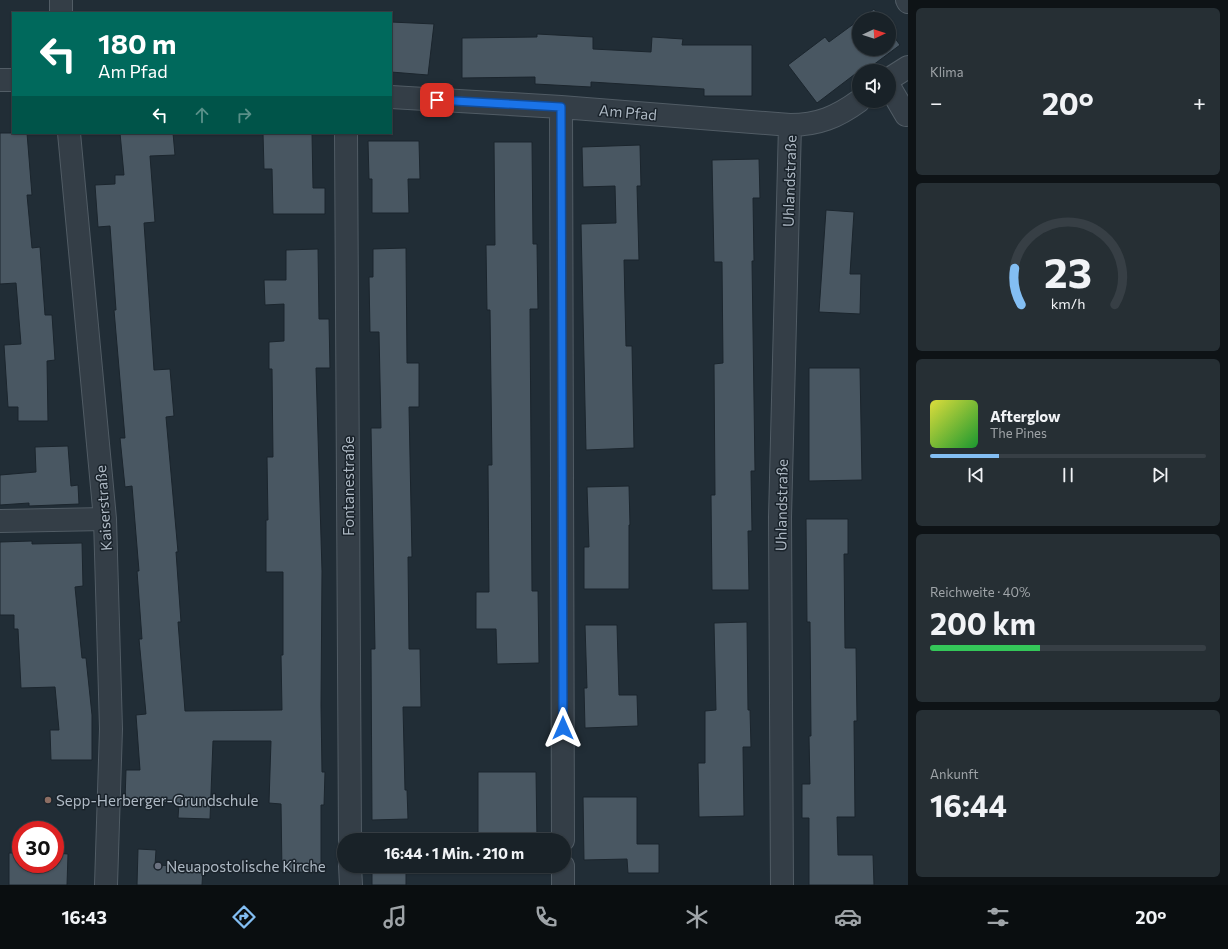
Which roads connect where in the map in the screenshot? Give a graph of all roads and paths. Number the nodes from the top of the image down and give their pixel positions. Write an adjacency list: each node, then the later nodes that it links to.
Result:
1 (61, 0): 2 (street)
2 (61, 12)
3 (908, 67): 4 (street)
4 (896, 75)
5 (0, 80): 6 (street)
6 (12, 80)
7 (392, 97): 10 (street, Am Pfad)
8 (896, 98): 11 (street)
9 (852, 106): 12 (street, Am Pfad)
10 (561, 107): 12 (street, Am Pfad); 18 (street)
11 (906, 115)
12 (790, 125): 24 (street, Uhlandstraße)
13 (69, 134): 15 (street, Kaiserstraße)
14 (346, 134): 17 (street, Fontanestraße)
15 (106, 519): 16 (street); 21 (street, Kaiserstraße)
16 (0, 521)
17 (350, 833)
18 (563, 833)
19 (350, 873): 22 (street)
20 (563, 873): 23 (street)
21 (106, 885)
22 (351, 885)
23 (563, 885)
24 (782, 885)

